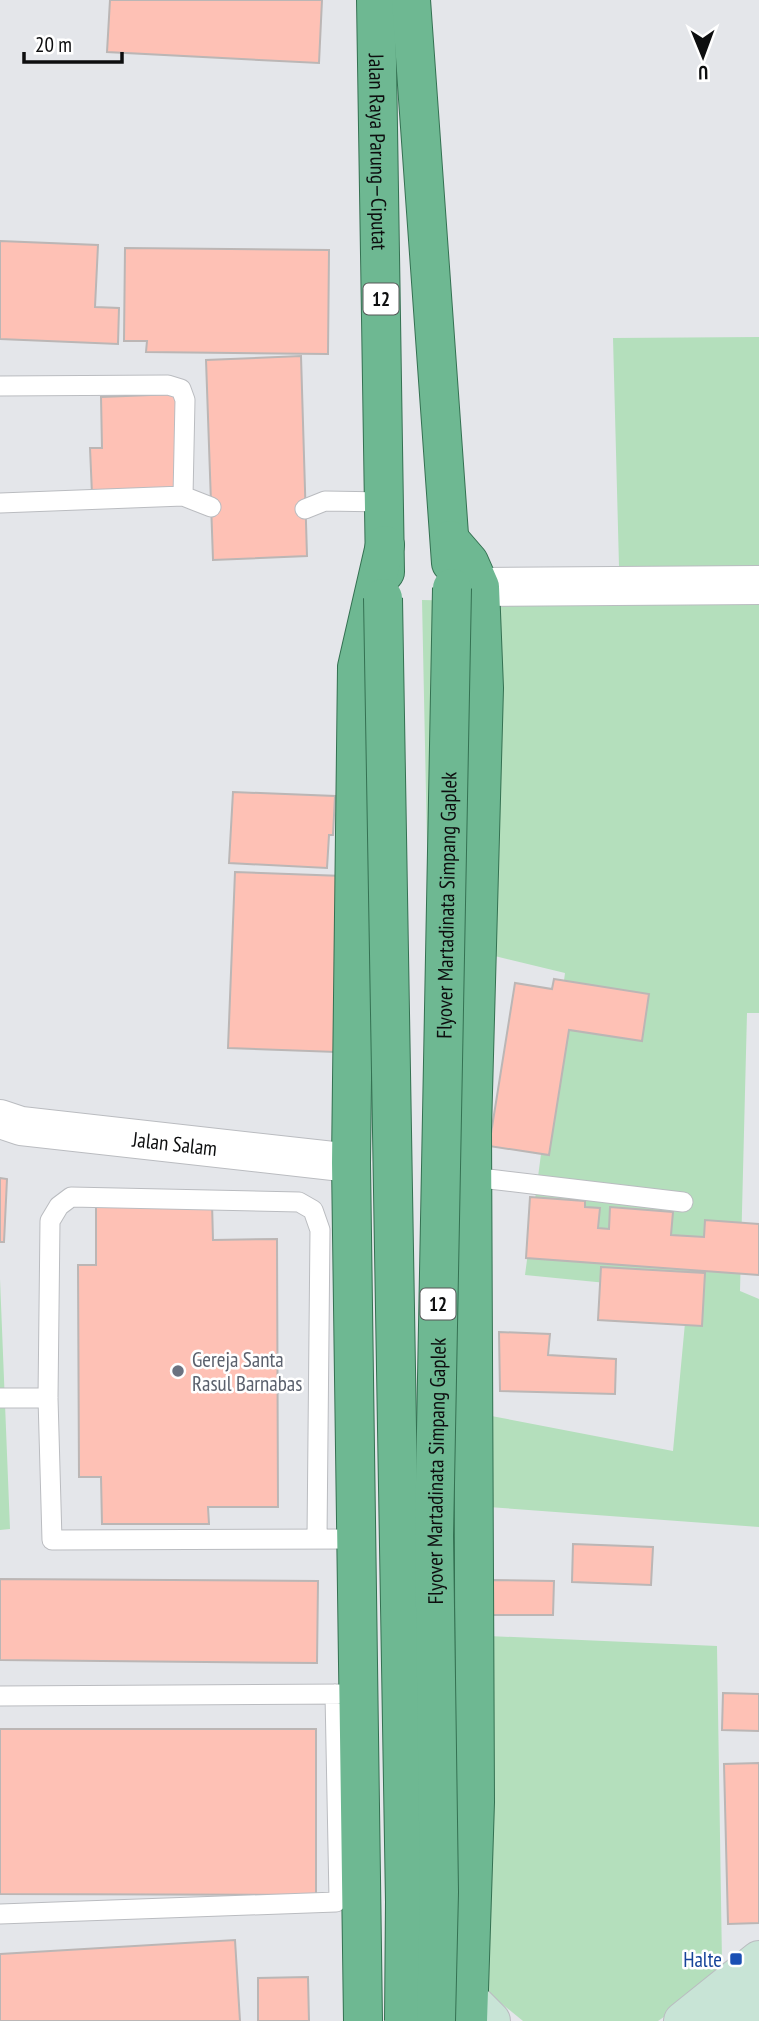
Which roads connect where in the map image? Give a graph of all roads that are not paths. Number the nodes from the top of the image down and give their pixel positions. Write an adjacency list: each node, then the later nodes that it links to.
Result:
1 (376, 0): 5 (highway, Jalan Raya Parung—Ciputat / 12)
2 (411, 0): 11 (highway, Jalan Raya Parung—Ciputat / 12)
3 (0, 386): 4 (lane)
4 (183, 496): 6 (lane); 7 (lane)
5 (385, 502): 8 (lane); 9 (highway, Jalan Raya Parung—Ciputat / 12)
6 (0, 503)
7 (211, 507)
8 (305, 509)
9 (385, 545): 12 (highway, Jalan Raya Parung—Ciputat / 12); 14 (highway)
10 (759, 585): 11 (street)
11 (466, 587): 15 (highway); 29 (highway, Flyover Martadinata Simpang Gaplek / 12, bridge)
12 (383, 598): 28 (highway, Flyover Martadinata Simpang Gaplek / 12, bridge)
13 (0, 1119): 14 (street, Jalan Salam)
14 (351, 1163): 20 (highway)
15 (472, 1177): 16 (lane); 27 (highway)
16 (683, 1202)
17 (0, 1398): 18 (lane)
18 (48, 1398): 19 (lane); 19 (lane)
19 (317, 1538): 20 (lane)
20 (358, 1539): 21 (highway)
21 (347, 1693): 22 (lane); 23 (lane); 26 (highway)
22 (0, 1696)
23 (0, 1914)
24 (759, 1960): 30 (main road)
25 (759, 1999): 31 (main road)
26 (363, 2007): 27 (highway)
27 (476, 2013)
28 (404, 2021)
29 (436, 2021)
30 (683, 2021)
31 (732, 2021)

